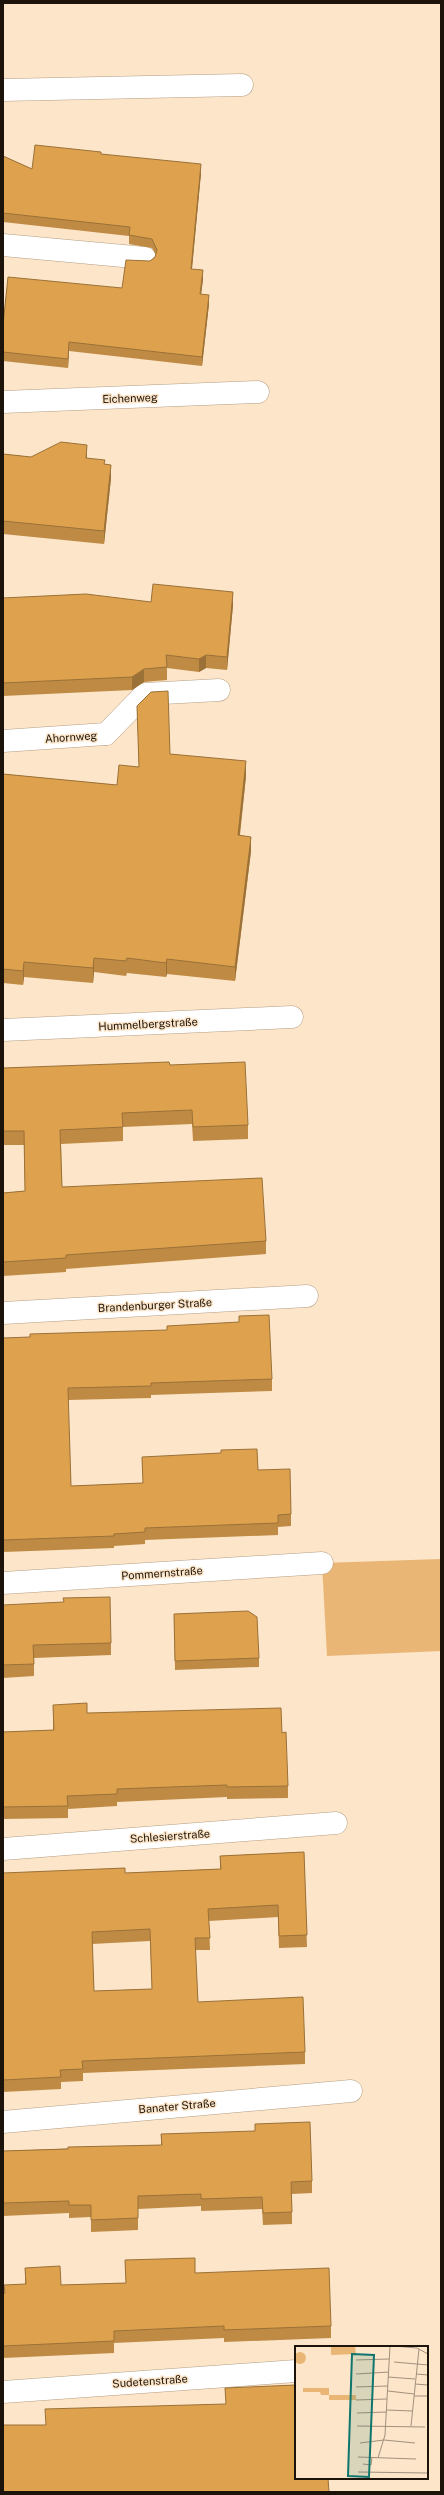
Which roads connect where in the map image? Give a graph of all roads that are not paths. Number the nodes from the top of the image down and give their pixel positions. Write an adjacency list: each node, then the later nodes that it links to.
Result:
1 (242, 85): 2 (street)
2 (3, 90)
3 (3, 245): 4 (street)
4 (145, 258)
5 (258, 392): 6 (street, Eichenweg)
6 (3, 402)
7 (219, 690): 8 (street, Ahornweg)
8 (3, 741)
9 (292, 1017): 10 (street, Hummelbergstraße)
10 (3, 1030)
11 (307, 1296): 12 (street, Brandenburger Straße)
12 (3, 1313)
13 (322, 1563): 14 (street, Pommernstraße)
14 (3, 1583)
15 (336, 1823): 16 (street, Schlesierstraße)
16 (3, 1849)
17 (351, 2091): 18 (street, Banater Straße)
18 (3, 2122)
19 (295, 2371): 20 (street, Sudetenstraße)
20 (3, 2392)

